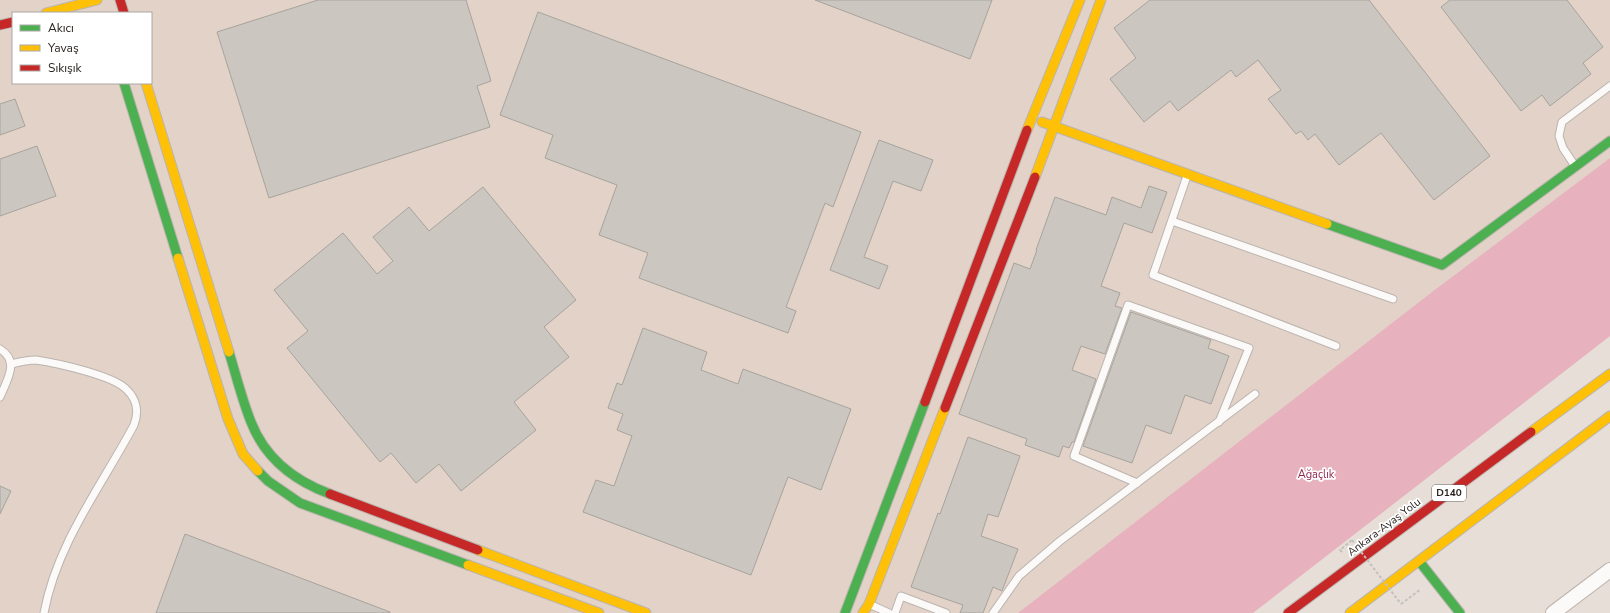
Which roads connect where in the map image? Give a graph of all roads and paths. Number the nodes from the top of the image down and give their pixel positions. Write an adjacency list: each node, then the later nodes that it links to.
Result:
1 (120, 0): 6 (main road)
2 (1080, 0): 12 (main road)
3 (1101, 0): 13 (main road)
4 (98, 2): 5 (main road)
5 (51, 12)
6 (124, 12)
7 (12, 22): 8 (main road)
8 (0, 25)
9 (124, 84): 34 (main road)
10 (146, 84): 35 (main road)
11 (1610, 86): 15 (lane)
12 (1032, 118): 13 (main road); 36 (main road)
13 (1055, 126): 16 (main road); 32 (main road)
14 (1610, 141): 15 (main road)
15 (1576, 166): 16 (main road)
16 (1187, 174): 17 (lane)
17 (1172, 221): 18 (lane); 19 (lane)
18 (1393, 300)
19 (1336, 346)
20 (0, 349): 21 (lane)
21 (11, 364): 24 (lane); 33 (lane)
22 (1610, 374): 42 (main road, Ankara-Ayaş Yolu / D140)
23 (1256, 394): 26 (lane)
24 (0, 397)
25 (1610, 416): 29 (main road)
26 (1219, 422): 27 (lane); 27 (lane)
27 (1137, 483): 41 (lane)
28 (1340, 550): 31 (path, bridge)
29 (1419, 561): 43 (main road); 44 (main road)
30 (1610, 570): 45 (street)
31 (1421, 590)
32 (869, 604): 37 (main road); 38 (lane)
33 (44, 613)
34 (599, 613)
35 (646, 613)
36 (845, 613)
37 (863, 613)
38 (889, 613)
39 (895, 613): 40 (lane)
40 (946, 613)
41 (993, 613)
42 (1288, 613)
43 (1350, 613)
44 (1460, 613)
45 (1553, 613)

